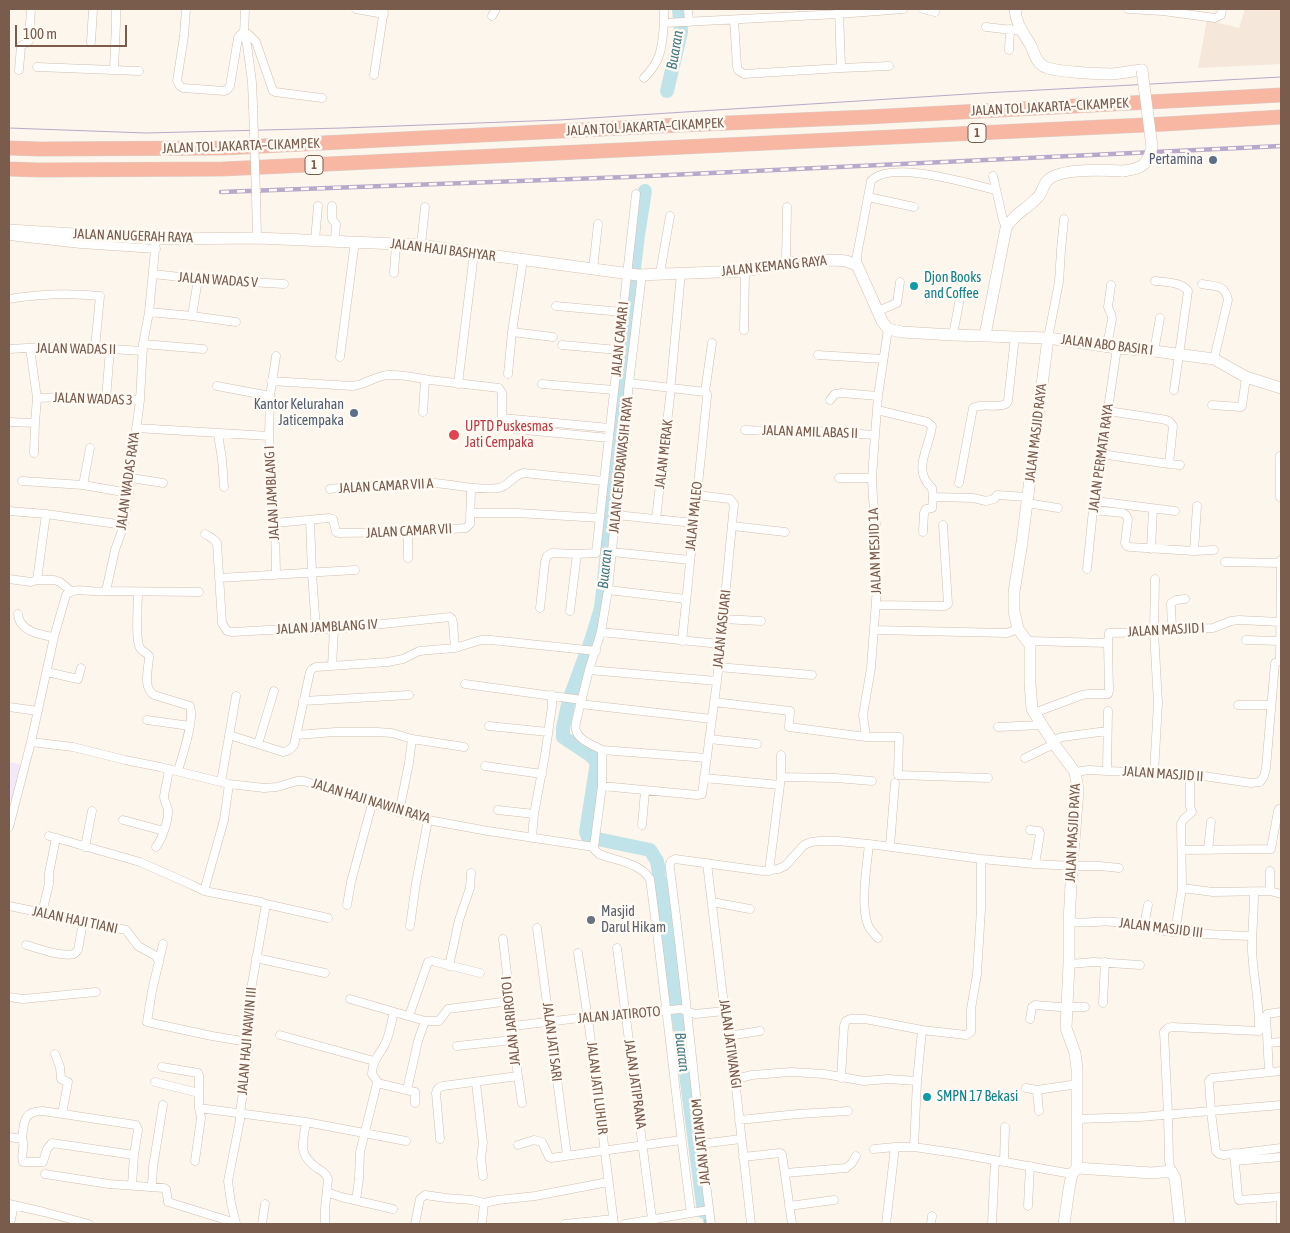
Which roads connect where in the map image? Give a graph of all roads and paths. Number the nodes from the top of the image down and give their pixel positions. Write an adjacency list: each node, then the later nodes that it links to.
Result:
1 (31, 9): 28 (street)
2 (93, 9): 23 (street)
3 (116, 9): 29 (street)
4 (186, 9): 22 (street)
5 (246, 9): 22 (street)
6 (356, 9): 14 (street)
7 (664, 9): 19 (street)
8 (688, 9): 18 (street)
9 (903, 9): 15 (street)
10 (923, 9): 16 (street)
11 (1015, 9): 21 (street)
12 (1129, 9): 13 (street)
13 (1222, 9)
14 (384, 12): 31 (street)
15 (839, 12): 17 (street); 27 (street)
16 (935, 12)
17 (734, 20): 18 (street); 27 (street)
18 (687, 22): 19 (street)
19 (667, 23): 32 (street)
20 (986, 27): 21 (street)
21 (1015, 30): 24 (street); 50 (street, bridge)
22 (244, 34): 34 (street); 53 (street, bridge)
23 (91, 42)
24 (1009, 50)
25 (889, 66): 27 (street)
26 (36, 67): 29 (street)
27 (841, 68)
28 (20, 70)
29 (114, 70): 30 (street)
30 (139, 71)
31 (374, 75)
32 (644, 78)
33 (1281, 95): 36 (highway, JALAN TOL JAKARTA–CIKAMPEK / 1)
34 (322, 98)
35 (1281, 117): 37 (highway, JALAN TOL JAKARTA–CIKAMPEK / 1)
36 (9, 148)
37 (9, 169)
38 (993, 176): 39 (street)
39 (996, 190): 41 (street); 50 (street)
40 (636, 194): 70 (street)
41 (868, 197): 46 (street); 63 (street)
42 (318, 206): 54 (street)
43 (332, 206): 55 (street)
44 (425, 207): 59 (street)
45 (788, 207): 62 (street)
46 (914, 207)
47 (670, 216): 68 (street)
48 (1064, 218): 93 (street, JALAN ABO BASIR I)
49 (598, 224): 64 (street)
50 (1006, 228): 90 (street)
51 (9, 230): 57 (street, JALAN ANUGERAH RAYA)
52 (9, 236): 57 (street)
53 (257, 238): 54 (street, JALAN HAJI BASHYAR); 57 (street, JALAN ANUGERAH RAYA)
54 (315, 240): 55 (street, JALAN HAJI BASHYAR)
55 (335, 241): 56 (street, JALAN HAJI BASHYAR)
56 (355, 241): 58 (street, JALAN HAJI BASHYAR); 108 (street)
57 (156, 244): 69 (street, JALAN WADAS RAYA)
58 (396, 244): 59 (street, JALAN HAJI BASHYAR); 67 (street)
59 (421, 245): 60 (street, JALAN HAJI BASHYAR)
60 (474, 253): 61 (street, JALAN HAJI BASHYAR); 116 (street)
61 (524, 260): 64 (street, JALAN HAJI BASHYAR); 88 (street)
62 (786, 263): 63 (street, JALAN KEMANG RAYA); 65 (street, JALAN KEMANG RAYA)
63 (857, 265): 80 (street)
64 (593, 269): 70 (street, JALAN HAJI BASHYAR)
65 (745, 271): 66 (street, JALAN KEMANG RAYA); 87 (street)
66 (681, 272): 68 (street, JALAN KEMANG RAYA); 118 (street, JALAN MERAK)
67 (394, 273)
68 (660, 273): 70 (street, JALAN KEMANG RAYA)
69 (152, 274): 71 (street, JALAN WADAS V); 81 (street, JALAN WADAS RAYA)
70 (634, 274): 82 (street, JALAN CAMAR I); 115 (street, JALAN CENDRAWASIH RAYA)
71 (198, 279): 74 (street, JALAN WADAS V); 83 (street)
72 (1155, 280): 106 (street)
73 (900, 282): 80 (street)
74 (284, 284)
75 (1202, 284): 110 (street)
76 (1111, 285): 96 (street, JALAN PERMATA RAYA)
77 (960, 298): 89 (street)
78 (9, 299): 98 (street)
79 (556, 306): 82 (street)
80 (878, 310): 86 (street)
81 (149, 312): 83 (street); 99 (street, JALAN WADAS RAYA)
82 (622, 312): 103 (street, JALAN CAMAR I)
83 (192, 316): 85 (street)
84 (1160, 318): 104 (street)
85 (236, 322)
86 (888, 329): 89 (street); 109 (street, JALAN MESJID 1A)
87 (744, 330)
88 (512, 332): 92 (street); 111 (street)
89 (954, 335): 90 (street)
90 (985, 335): 91 (street)
91 (1015, 336): 93 (street); 157 (street)
92 (553, 337)
93 (1048, 338): 96 (street, JALAN ABO BASIR I); 166 (street, JALAN MASJID RAYA)
94 (712, 343): 123 (street, JALAN MALEO)
95 (562, 345): 103 (street)
96 (1112, 347): 104 (street, JALAN ABO BASIR I); 132 (street, JALAN PERMATA RAYA)
97 (30, 348): 98 (street, JALAN WADAS II); 100 (street, JALAN WADAS II); 126 (street)
98 (95, 348): 101 (street, JALAN WADAS II)
99 (143, 348): 101 (street, JALAN WADAS II); 102 (street, JALAN WADAS II); 128 (street, JALAN WADAS RAYA)
100 (9, 349)
101 (110, 349): 127 (street)
102 (203, 349)
103 (618, 350): 121 (street, JALAN CAMAR I)
104 (1154, 350): 106 (street, JALAN ABO BASIR I)
105 (818, 354): 109 (street)
106 (1178, 355): 110 (street, JALAN ABO BASIR I); 122 (street)
107 (276, 356): 114 (street, JALAN JAMBLANG I)
108 (340, 357)
109 (883, 359): 125 (street, JALAN MESJID 1A)
110 (1214, 359): 112 (street, JALAN ABO BASIR I)
111 (508, 374)
112 (1246, 377): 120 (street, JALAN ABO BASIR I); 130 (street)
113 (425, 380): 114 (street); 116 (street); 133 (street)
114 (272, 381): 124 (street, JALAN JAMBLANG I)
115 (629, 383): 118 (street); 134 (street, JALAN CENDRAWASIH RAYA)
116 (458, 384): 138 (street)
117 (542, 384): 121 (street)
118 (671, 385): 123 (street); 178 (street, JALAN MERAK)
119 (217, 386): 124 (street)
120 (1281, 388)
121 (614, 390): 134 (street, JALAN CAMAR I)
122 (1174, 390)
123 (705, 392): 163 (street, JALAN MALEO)
124 (270, 396): 143 (street, JALAN JAMBLANG I)
125 (878, 396): 129 (street); 131 (street, JALAN MESJID 1A)
126 (36, 398): 127 (street, JALAN WADAS 3); 136 (street, JALAN WADAS 3)
127 (106, 398): 128 (street, JALAN WADAS 3)
128 (140, 400): 137 (street, JALAN WADAS RAYA)
129 (830, 400)
130 (1212, 404)
131 (877, 410): 142 (street, JALAN MESJID 1A); 165 (street)
132 (1108, 411): 147 (street, JALAN PERMATA RAYA); 149 (street)
133 (423, 412)
134 (620, 413): 138 (street, JALAN CAMAR I); 176 (street, JALAN CENDRAWASIH RAYA)
135 (9, 422): 136 (street)
136 (35, 423): 146 (street, JALAN WADAS 3)
137 (136, 428): 141 (street); 151 (street, JALAN WADAS RAYA)
138 (610, 428): 144 (street, JALAN CAMAR I)
139 (514, 429): 144 (street)
140 (746, 430): 142 (street, JALAN AMIL ABAS II)
141 (218, 434): 143 (street); 159 (street)
142 (874, 435): 153 (street, JALAN MESJID 1A)
143 (269, 436): 180 (street, JALAN JAMBLANG I)
144 (608, 438): 155 (street, JALAN CAMAR I)
145 (90, 448): 158 (street)
146 (34, 453)
147 (1101, 454): 149 (street); 167 (street, JALAN PERMATA RAYA)
148 (1281, 456): 164 (street)
149 (1169, 464): 150 (street)
150 (1180, 465)
151 (131, 478): 156 (street); 162 (street, JALAN WADAS RAYA)
152 (839, 478): 153 (street)
153 (872, 478): 214 (street, JALAN MESJID 1A)
154 (22, 481): 158 (street)
155 (604, 481): 161 (street); 177 (street, JALAN CAMAR I)
156 (163, 483)
157 (959, 483)
158 (83, 485): 162 (street)
159 (224, 487)
160 (330, 489): 161 (street, JALAN CAMAR VII A)
161 (471, 489): 174 (street, JALAN CAMAR VII)
162 (128, 493): 182 (street, JALAN WADAS RAYA)
163 (696, 495): 181 (street, JALAN MALEO); 184 (street, JALAN KASUARI)
164 (1281, 496)
165 (933, 497): 166 (street); 187 (street)
166 (1027, 500): 169 (street); 222 (street, JALAN MASJID RAYA)
167 (1094, 501): 170 (street); 171 (street, JALAN PERMATA RAYA)
168 (1197, 506): 191 (street)
169 (1058, 508)
170 (1153, 509): 173 (street); 189 (street)
171 (1093, 510): 189 (street); 198 (street, JALAN PERMATA RAYA)
172 (9, 511): 175 (street)
173 (1175, 512)
174 (470, 513): 177 (street); 185 (street, JALAN CAMAR VII)
175 (46, 514): 182 (street); 205 (street)
176 (616, 516): 178 (street); 192 (street, JALAN CENDRAWASIH RAYA)
177 (600, 518): 193 (street, JALAN CAMAR I)
178 (656, 519): 181 (street)
179 (310, 520): 180 (street, JALAN CAMAR VII); 185 (street, JALAN CAMAR VII); 200 (street)
180 (275, 523): 201 (street, JALAN JAMBLANG I)
181 (694, 523): 195 (street, JALAN MALEO)
182 (124, 525): 209 (street, JALAN WADAS RAYA)
183 (943, 525): 214 (street)
184 (732, 526): 186 (street); 218 (street, JALAN KASUARI)
185 (408, 532): 194 (street)
186 (785, 532)
187 (923, 532)
188 (205, 534): 202 (street, JALAN JAMBLANG IV)
189 (1150, 549): 191 (street)
190 (1214, 550): 191 (street)
191 (1194, 551)
192 (612, 552): 195 (street); 208 (street, JALAN CENDRAWASIH RAYA)
193 (577, 554): 215 (street); 216 (street)
194 (408, 558)
195 (690, 560): 212 (street, JALAN MALEO)
196 (1225, 562): 197 (street)
197 (1281, 562): 206 (street)
198 (1087, 569)
199 (355, 570): 200 (street)
200 (312, 573): 201 (street); 223 (street)
201 (276, 575): 202 (street)
202 (219, 578): 223 (street, JALAN JAMBLANG IV)
203 (9, 579): 205 (street)
204 (1155, 579): 227 (street)
205 (37, 580): 207 (street)
206 (1281, 582): 220 (street)
207 (70, 590): 209 (street); 228 (street)
208 (608, 590): 212 (street); 226 (street, JALAN CENDRAWASIH RAYA)
209 (106, 591): 210 (street)
210 (138, 592): 211 (street); 262 (street)
211 (199, 592)
212 (686, 599): 230 (street, JALAN MALEO)
213 (1185, 599): 225 (street)
214 (876, 606): 224 (street, JALAN MESJID 1A)
215 (540, 608)
216 (570, 612)
217 (18, 614): 228 (street)
218 (722, 619): 219 (street); 234 (street, JALAN KASUARI)
219 (761, 621)
220 (1281, 622): 225 (street, JALAN MASJID I); 232 (street)
221 (334, 629): 223 (street, JALAN JAMBLANG IV); 235 (street, JALAN JAMBLANG IV); 238 (street)
222 (1018, 629): 224 (street); 231 (street)
223 (316, 630)
224 (874, 630): 269 (street, JALAN MESJID 1A)
225 (1172, 630): 227 (street, JALAN MASJID I)
226 (601, 632): 230 (street); 236 (street, JALAN CENDRAWASIH RAYA)
227 (1154, 632): 233 (street, JALAN MASJID I); 285 (street)
228 (54, 637): 242 (street)
229 (1246, 640): 232 (street)
230 (682, 641): 234 (street)
231 (1028, 641): 233 (street, JALAN MASJID I); 258 (street, JALAN MASJID RAYA)
232 (1280, 641): 237 (street)
233 (1108, 643): 258 (street)
234 (720, 644): 239 (street, JALAN KASUARI)
235 (455, 648): 236 (street); 238 (street)
236 (594, 651): 241 (street, JALAN CENDRAWASIH RAYA)
237 (1281, 660): 254 (street)
238 (332, 666): 250 (street)
239 (718, 667): 243 (street); 244 (street, JALAN KASUARI)
240 (80, 668): 242 (street)
241 (589, 670): 244 (street); 251 (street, JALAN CENDRAWASIH RAYA)
242 (46, 672): 256 (street)
243 (812, 675)
244 (717, 681): 252 (street, JALAN KASUARI)
245 (465, 684): 248 (street)
246 (274, 691): 274 (street)
247 (409, 695): 250 (street)
248 (552, 695): 251 (street); 266 (street)
249 (236, 696): 267 (street)
250 (303, 701): 268 (street)
251 (581, 702): 259 (street); 277 (street, JALAN CENDRAWASIH RAYA)
252 (714, 702): 259 (street, JALAN KASUARI); 269 (street)
253 (1238, 705): 254 (street)
254 (1272, 705): 287 (street, JALAN MASJID II)
255 (9, 707): 256 (street)
256 (38, 711): 272 (street)
257 (1108, 712): 265 (street)
258 (1034, 713): 261 (street, JALAN MASJID RAYA)
259 (712, 719): 271 (street, JALAN KASUARI)
260 (147, 720): 262 (street)
261 (1042, 725): 264 (street); 273 (street, JALAN MASJID RAYA)
262 (190, 726): 282 (street)
263 (489, 726): 266 (street)
264 (998, 727)
265 (1107, 731): 273 (street); 283 (street)
266 (548, 732): 286 (street)
267 (229, 735): 274 (street); 292 (street)
268 (296, 735): 270 (street); 274 (street)
269 (866, 737): 289 (street)
270 (410, 738): 276 (street); 300 (street)
271 (709, 739): 275 (street); 279 (street, JALAN KASUARI)
272 (31, 742): 282 (street, JALAN HAJI NAWIN RAYA); 306 (street)
273 (1053, 742): 280 (street); 284 (street, JALAN MASJID RAYA)
274 (258, 744)
275 (757, 744)
276 (464, 748)
277 (602, 750): 279 (street); 294 (street)
278 (781, 755): 290 (street)
279 (707, 758): 288 (street, JALAN KASUARI)
280 (1025, 758)
281 (485, 766): 286 (street)
282 (174, 770): 292 (street, JALAN HAJI NAWIN RAYA); 308 (street)
283 (1107, 771): 284 (street, JALAN MASJID II); 285 (street, JALAN MASJID II)
284 (1075, 772): 320 (street, JALAN MASJID RAYA)
285 (1154, 773): 287 (street, JALAN MASJID II)
286 (542, 774): 301 (street)
287 (1190, 774): 315 (street)
288 (704, 778): 290 (street); 295 (street, JALAN KASUARI)
289 (988, 778)
290 (780, 781): 291 (street); 322 (street)
291 (872, 781)
292 (225, 783): 296 (street, JALAN HAJI NAWIN RAYA); 326 (street)
293 (895, 783): 312 (street)
294 (602, 786): 295 (street); 310 (street)
295 (645, 791): 305 (street)
296 (372, 804): 300 (street, JALAN HAJI NAWIN RAYA); 332 (street)
297 (1281, 808): 316 (street)
298 (498, 810): 301 (street)
299 (92, 811): 313 (street)
300 (399, 812): 303 (street, JALAN HAJI NAWIN RAYA)
301 (534, 814): 309 (street)
302 (123, 820): 308 (street)
303 (428, 820): 309 (street, JALAN HAJI NAWIN RAYA); 340 (street)
304 (1211, 822): 316 (street)
305 (642, 825)
306 (9, 827)
307 (1030, 830): 319 (street)
308 (164, 831): 314 (street)
309 (532, 838): 310 (street, JALAN HAJI NAWIN RAYA)
310 (594, 844): 366 (street)
311 (869, 844): 312 (street); 322 (street); 345 (street)
312 (890, 846): 317 (street)
313 (85, 847): 326 (street); 336 (street)
314 (156, 847)
315 (1182, 850): 316 (street); 325 (street)
316 (1208, 850)
317 (981, 858): 319 (street); 377 (street)
318 (707, 863): 322 (street); 330 (street, JALAN JATIWANGI); 366 (street, JALAN JATIANOM)
319 (1036, 864): 320 (street)
320 (1072, 866): 321 (street); 339 (street, JALAN MASJID RAYA)
321 (1119, 868)
322 (769, 870)
323 (1270, 870): 327 (street)
324 (471, 873): 356 (street)
325 (1182, 888): 328 (street); 343 (street)
326 (204, 891): 331 (street)
327 (1270, 891): 328 (street); 329 (street)
328 (1254, 892): 344 (street)
329 (1281, 894)
330 (712, 902): 335 (street); 367 (street, JALAN JATIWANGI)
331 (266, 904): 337 (street); 351 (street, JALAN HAJI NAWIN III)
332 (346, 905)
333 (1148, 905): 341 (street)
334 (9, 906): 336 (street, JALAN HAJI TIANI)
335 (750, 909)
336 (42, 913): 338 (street, JALAN HAJI TIANI)
337 (328, 918)
338 (83, 922): 348 (street); 352 (street, JALAN HAJI TIANI)
339 (1069, 922): 341 (street, JALAN MASJID III); 354 (street, JALAN MASJID RAYA)
340 (410, 926)
341 (1144, 926): 343 (street, JALAN MASJID III)
342 (537, 928): 375 (street, JALAN JATI SARI)
343 (1175, 932): 344 (street, JALAN MASJID III)
344 (1252, 936): 413 (street)
345 (878, 938)
346 (503, 939): 362 (street, JALAN JARIROTO I)
347 (163, 944): 352 (street)
348 (26, 945)
349 (617, 948): 370 (street, JALAN JATIPRANA)
350 (578, 953): 372 (street, JALAN JATI LUHUR)
351 (256, 958): 357 (street); 382 (street, JALAN HAJI NAWIN III)
352 (159, 962): 382 (street)
353 (1105, 962): 354 (street); 355 (street); 363 (street)
354 (1069, 964): 364 (street, JALAN MASJID RAYA)
355 (1140, 964)
356 (450, 966): 358 (street); 371 (street)
357 (325, 973)
358 (480, 973)
359 (96, 992): 360 (street)
360 (9, 997)
361 (350, 999): 368 (street)
362 (510, 1001): 374 (street); 376 (street, JALAN JARIROTO I)
363 (1103, 1002)
364 (1066, 1006): 365 (street); 373 (street); 398 (street, JALAN MASJID RAYA)
365 (1085, 1007)
366 (677, 1010): 367 (street, JALAN JATIROTO); 370 (street, JALAN JATIROTO); 423 (street); 425 (street, JALAN JATIANOM)
367 (725, 1011): 380 (street, JALAN JATIWANGI)
368 (394, 1012): 371 (street); 387 (street)
369 (1281, 1012): 384 (street)
370 (626, 1014): 372 (street, JALAN JATIROTO); 427 (street, JALAN JATIPRANA)
371 (409, 1016): 374 (street)
372 (588, 1017): 375 (street, JALAN JATIROTO); 431 (street, JALAN JATI LUHUR)
373 (1030, 1019)
374 (425, 1021): 400 (street)
375 (549, 1021): 376 (street, JALAN JATIROTO); 433 (street, JALAN JATI SARI)
376 (513, 1026): 381 (street, JALAN JARIROTO I)
377 (922, 1030): 392 (street); 394 (street)
378 (760, 1031): 380 (street)
379 (280, 1035): 387 (street)
380 (728, 1036): 393 (street, JALAN JATIWANGI)
381 (513, 1040): 385 (street); 391 (street, JALAN JARIROTO I)
382 (248, 1042): 411 (street, JALAN HAJI NAWIN III)
383 (1281, 1042): 384 (street)
384 (1268, 1043): 390 (street)
385 (458, 1046)
386 (55, 1054): 412 (street)
387 (374, 1061): 397 (street)
388 (162, 1067): 402 (street)
389 (1281, 1071): 390 (street)
390 (1269, 1072): 410 (street)
391 (518, 1076): 396 (street); 404 (street, JALAN JARIROTO I)
392 (841, 1078): 393 (street); 394 (street)
393 (735, 1079): 415 (street, JALAN JATIWANGI)
394 (917, 1081): 429 (street)
395 (155, 1082): 402 (street)
396 (476, 1082): 421 (street); 447 (street)
397 (377, 1083): 400 (street); 418 (street)
398 (1078, 1084): 401 (street); 414 (street, JALAN MASJID RAYA)
399 (1026, 1088): 401 (street)
400 (407, 1090): 403 (street)
401 (1037, 1090): 409 (street)
402 (199, 1093): 407 (street)
403 (415, 1103)
404 (522, 1103)
405 (164, 1105): 450 (street)
406 (1281, 1105): 410 (street)
407 (199, 1108): 411 (street); 440 (street)
408 (848, 1111): 415 (street)
409 (1039, 1111)
410 (1210, 1112): 413 (street); 435 (street)
411 (240, 1113): 416 (street); 466 (street, JALAN HAJI NAWIN III)
412 (62, 1114): 420 (street); 438 (street)
413 (1168, 1114): 414 (street); 444 (street)
414 (1078, 1119): 443 (street, JALAN MASJID RAYA)
415 (739, 1120): 422 (street, JALAN JATIWANGI)
416 (306, 1122): 418 (street); 451 (street)
417 (1005, 1127): 441 (street)
418 (364, 1134): 424 (street); 453 (street)
419 (9, 1137): 420 (street)
420 (22, 1139): 438 (street)
421 (440, 1139)
422 (741, 1139): 425 (street); 437 (street, JALAN JATIWANGI)
423 (681, 1140): 427 (street); 463 (street)
424 (406, 1141)
425 (700, 1144): 462 (street, JALAN JATIANOM)
426 (518, 1145): 433 (street)
427 (644, 1145): 431 (street); 464 (street, JALAN JATIPRANA)
428 (895, 1147): 429 (street); 432 (street); 478 (street)
429 (914, 1147): 439 (street)
430 (1281, 1148): 435 (street)
431 (605, 1150): 433 (street); 448 (street, JALAN JATI LUHUR)
432 (874, 1150)
433 (567, 1156)
434 (856, 1156): 445 (street)
435 (1235, 1157): 436 (street); 452 (street)
436 (1281, 1157)
437 (743, 1158): 445 (street); 476 (street, JALAN JATIWANGI)
438 (134, 1159): 449 (street)
439 (995, 1160): 441 (street); 479 (street)
440 (196, 1161)
441 (1004, 1162): 442 (street)
442 (1030, 1166): 443 (street); 460 (street)
443 (1075, 1171): 444 (street); 480 (street, JALAN MASJID RAYA)
444 (1171, 1171): 481 (street)
445 (785, 1173): 459 (street)
446 (45, 1174): 449 (street)
447 (483, 1176)
448 (608, 1182): 456 (street); 465 (street, JALAN JATI LUHUR)
449 (132, 1185): 450 (street)
450 (152, 1186): 466 (street)
451 (327, 1192): 453 (street); 471 (street)
452 (1281, 1197)
453 (356, 1200): 461 (street)
454 (834, 1200): 459 (street)
455 (1281, 1202): 482 (street)
456 (484, 1203): 467 (street); 472 (street)
457 (265, 1204): 470 (street)
458 (11, 1205): 468 (street); 469 (street)
459 (789, 1206): 477 (street)
460 (1028, 1206)
461 (393, 1209)
462 (707, 1210): 463 (street); 475 (street, JALAN JATIANOM)
463 (693, 1212): 464 (street)
464 (652, 1219): 474 (street)
465 (614, 1222): 473 (street)
466 (236, 1223)
467 (482, 1223)
468 (10, 1224)
469 (89, 1224)
470 (262, 1224)
471 (325, 1224)
472 (415, 1224)
473 (565, 1224)
474 (625, 1224)
475 (711, 1224)
476 (751, 1224)
477 (792, 1224)
478 (886, 1224)
479 (992, 1224)
480 (1064, 1224)
481 (1180, 1224)
482 (1281, 1224)

